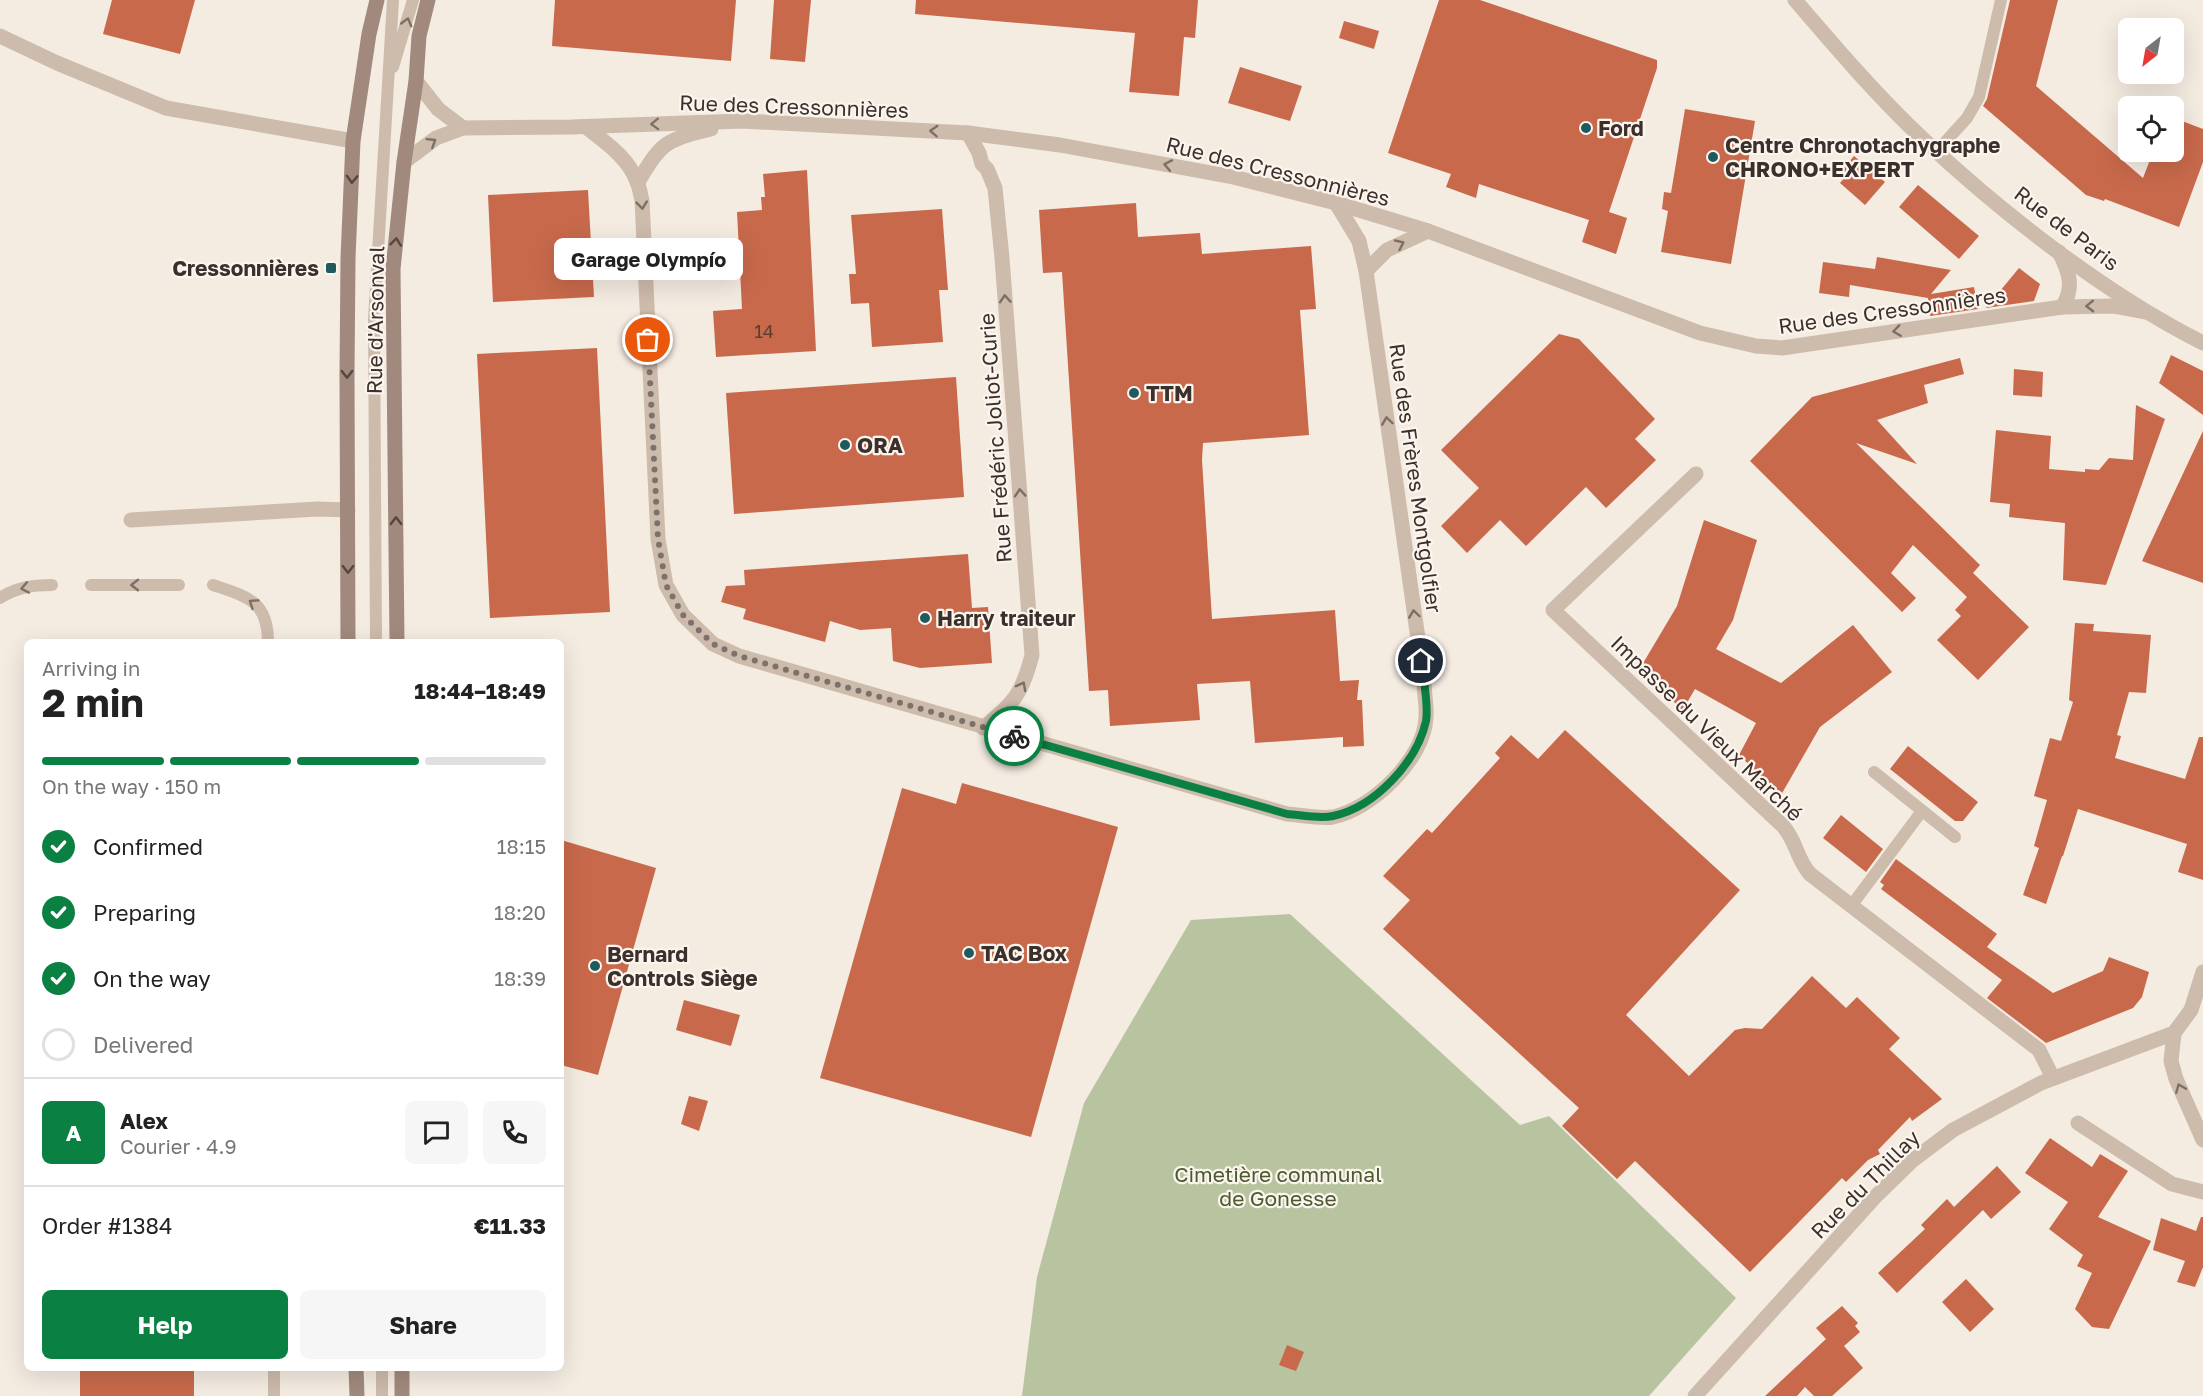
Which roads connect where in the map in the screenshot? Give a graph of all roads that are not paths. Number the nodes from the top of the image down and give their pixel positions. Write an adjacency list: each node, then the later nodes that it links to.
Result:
1 (377, 0): 14 (main road, Rue d'Arsonval)
2 (393, 0): 9 (lane)
3 (413, 0): 9 (lane, one-way to 3)
4 (428, 0): 8 (main road, Rue d'Arsonval)
5 (1795, 0): 15 (street, Rue de Paris)
6 (2001, 0): 15 (lane)
7 (0, 36): 14 (street)
8 (416, 81): 12 (street); 16 (main road, Rue d'Arsonval)
9 (388, 83): 35 (lane)
10 (743, 121): 11 (street, Rue des Cressonnières, one-way to 11); 13 (street, Rue des Cressonnières, one-way to 10); 17 (street)
11 (586, 127): 12 (street, Rue des Cressonnières); 17 (street, Rue des Frères Montgolfier)
12 (464, 128): 16 (street, Rue des Cressonnières, one-way to 12)
13 (968, 133): 18 (street, Rue des Cressonnières, one-way to 13); 37 (street, Rue Frédéric Joliot-Curie, one-way to 13)
14 (353, 141): 26 (main road, Rue d'Arsonval, one-way to 26)
15 (1937, 151): 20 (street, Rue de Paris)
16 (404, 162): 36 (main road, Rue d'Arsonval, one-way to 16)
17 (638, 182): 37 (street, Rue des Frères Montgolfier, one-way to 37)
18 (1336, 203): 19 (street, Rue des Cressonnières); 21 (street, Rue des Frères Montgolfier)
19 (1428, 231): 21 (street, one-way to 19); 22 (street, Rue des Cressonnières, one-way to 19)
20 (2059, 252): 22 (street); 23 (street, Rue de Paris)
21 (1366, 271): 37 (street, Rue des Frères Montgolfier, one-way to 21)
22 (2062, 307): 23 (street, Rue des Cressonnières, one-way to 22)
23 (2148, 313): 24 (street, Rue de Paris)
24 (2203, 343)
25 (1696, 474): 41 (street, Impasse du Vieux Marché)
26 (348, 510): 27 (street); 34 (main road, Rue d'Arsonval, one-way to 34)
27 (131, 520)
28 (52, 585): 32 (lane, one-way to 32)
29 (91, 585): 30 (lane, one-way to 29)
30 (179, 585)
31 (213, 585): 33 (lane, one-way to 31)
32 (0, 598)
33 (267, 639)
34 (348, 639)
35 (376, 639)
36 (397, 639)
37 (982, 728)
38 (1874, 772): 39 (lane)
39 (1922, 811): 40 (lane); 41 (lane)
40 (1955, 837)
41 (1851, 906): 44 (street, Impasse du Vieux Marché)
42 (2203, 972): 43 (street)
43 (2174, 1033): 44 (street, Rue du Thillay); 46 (street, one-way to 43)
44 (2053, 1078): 56 (street, Rue du Thillay)
45 (2078, 1123): 47 (street)
46 (2203, 1140)
47 (2203, 1192)
48 (274, 1371): 52 (lane)
49 (356, 1371): 53 (main road)
50 (382, 1371): 54 (lane)
51 (402, 1371): 55 (main road)
52 (274, 1396)
53 (357, 1396)
54 (382, 1396)
55 (402, 1396)
56 (1695, 1396)

